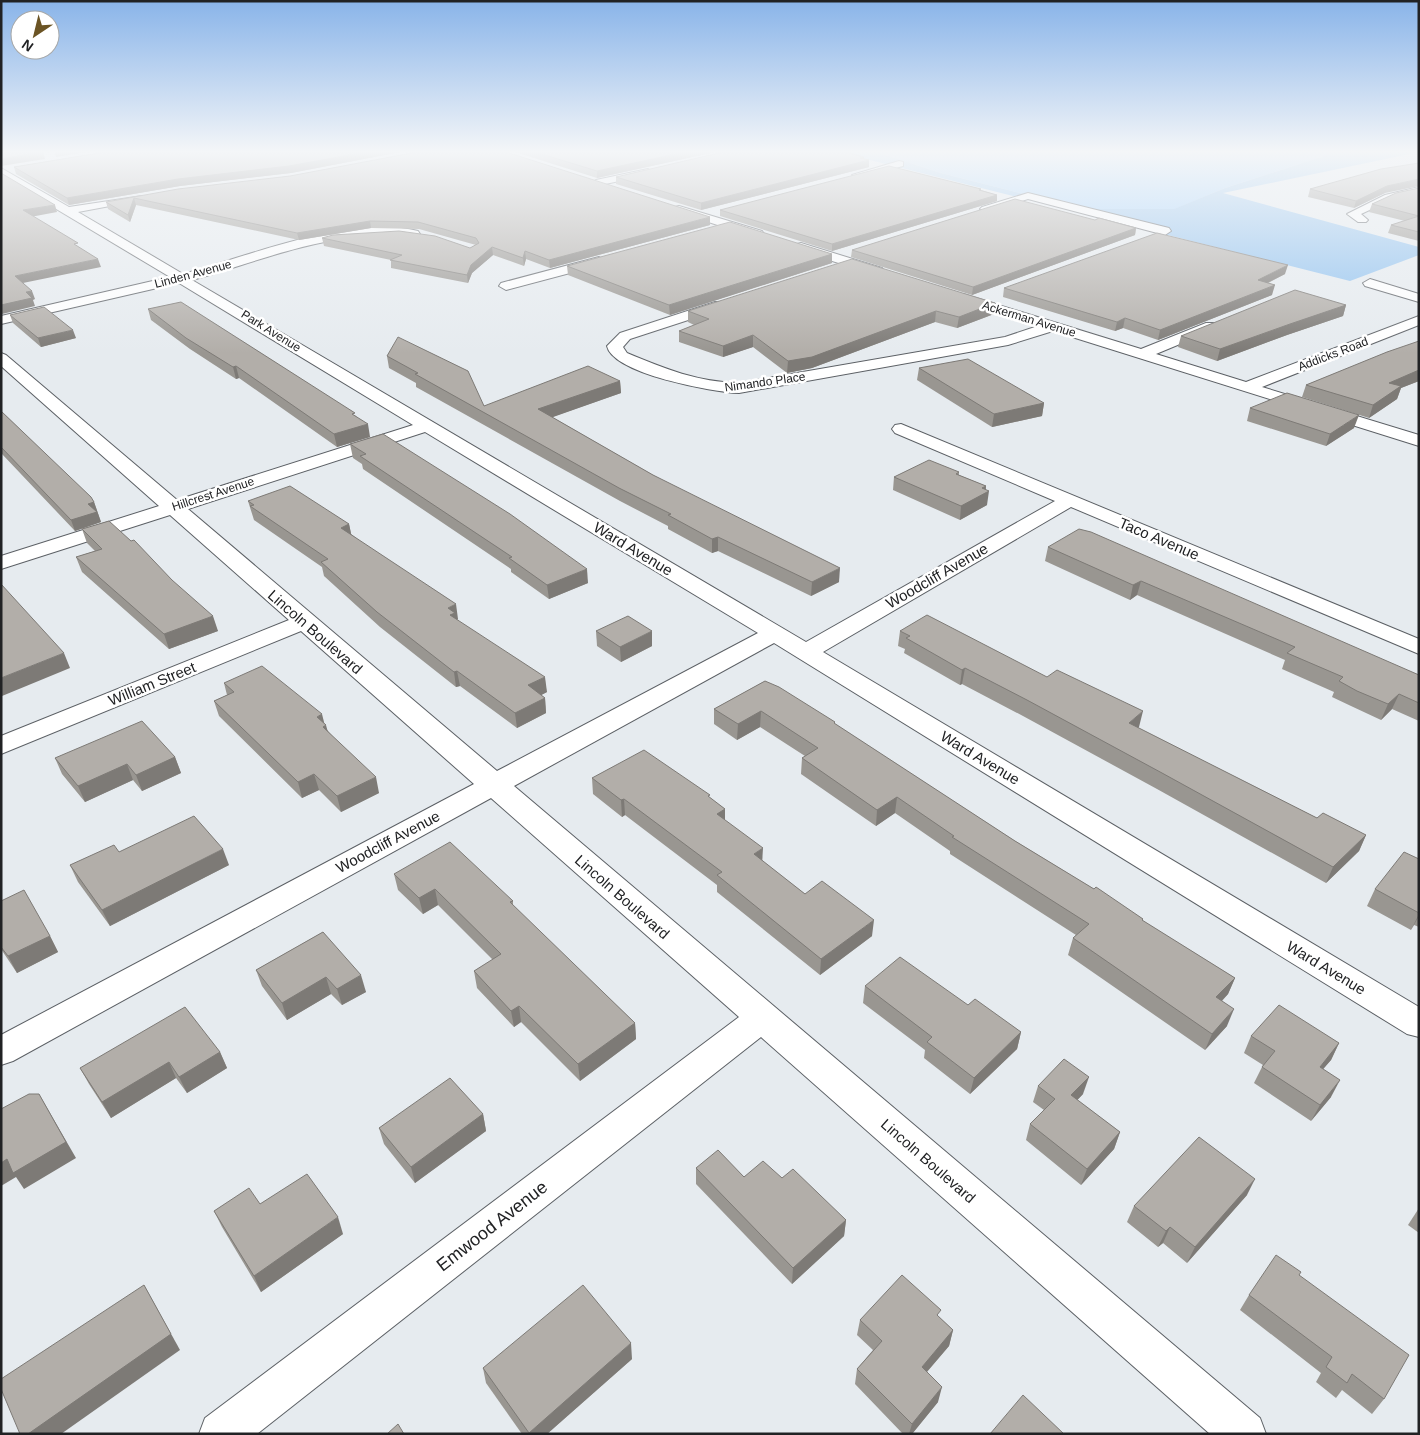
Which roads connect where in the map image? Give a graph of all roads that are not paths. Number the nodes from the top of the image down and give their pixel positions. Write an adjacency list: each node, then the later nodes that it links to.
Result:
1 (84, 219): 14 (street, Park Avenue)
2 (710, 219): 4 (street)
3 (1118, 219): 8 (street)
4 (730, 225): 5 (street); 6 (street)
5 (702, 233)
6 (766, 236)
7 (425, 237): 14 (street, Linden Avenue)
8 (1140, 240)
9 (785, 242): 10 (street)
10 (851, 257): 12 (street); 13 (street)
11 (609, 258): 16 (street)
12 (823, 272)
13 (889, 275)
14 (184, 278): 22 (street, Linden Avenue); 29 (street, Park Avenue)
15 (1370, 284): 19 (street)
16 (506, 286)
17 (992, 294): 21 (street)
18 (955, 295): 21 (street, Ackerman Avenue)
19 (1419, 298)
20 (738, 300): 25 (street, Nimando Place)
21 (974, 301): 25 (street, Ackerman Avenue)
22 (1, 320)
23 (1419, 320): 28 (street, Addicks Road)
24 (1220, 322): 26 (street)
25 (1053, 326): 26 (street, Ackerman Avenue)
26 (1142, 354): 28 (street, Ackerman Avenue)
27 (1, 358): 34 (street, Lincoln Boulevard)
28 (1247, 387): 31 (street, Ackerman Avenue)
29 (426, 426): 32 (street, Park Avenue); 34 (street, Hillcrest Avenue)
30 (900, 429): 33 (street, Taco Avenue)
31 (1419, 441)
32 (540, 494): 37 (street, Ward Avenue)
33 (1068, 501): 38 (street, Taco Avenue); 39 (street, Woodcliff Avenue)
34 (171, 508): 35 (street, Hillcrest Avenue); 36 (street, Lincoln Boulevard)
35 (1, 563)
36 (303, 622): 40 (street, William Street); 41 (street, Lincoln Boulevard)
37 (775, 634): 39 (street, Ward Avenue); 41 (street, Woodcliff Avenue)
38 (1419, 647)
39 (806, 652): 43 (street, Ward Avenue)
40 (1, 746)
41 (493, 785): 42 (street, Lincoln Boulevard); 44 (street, Woodcliff Avenue)
42 (762, 1018): 45 (street, Emwood Avenue); 46 (street, Lincoln Boulevard)
43 (1419, 1024)
44 (1, 1051)
45 (221, 1434)
46 (1244, 1434)

